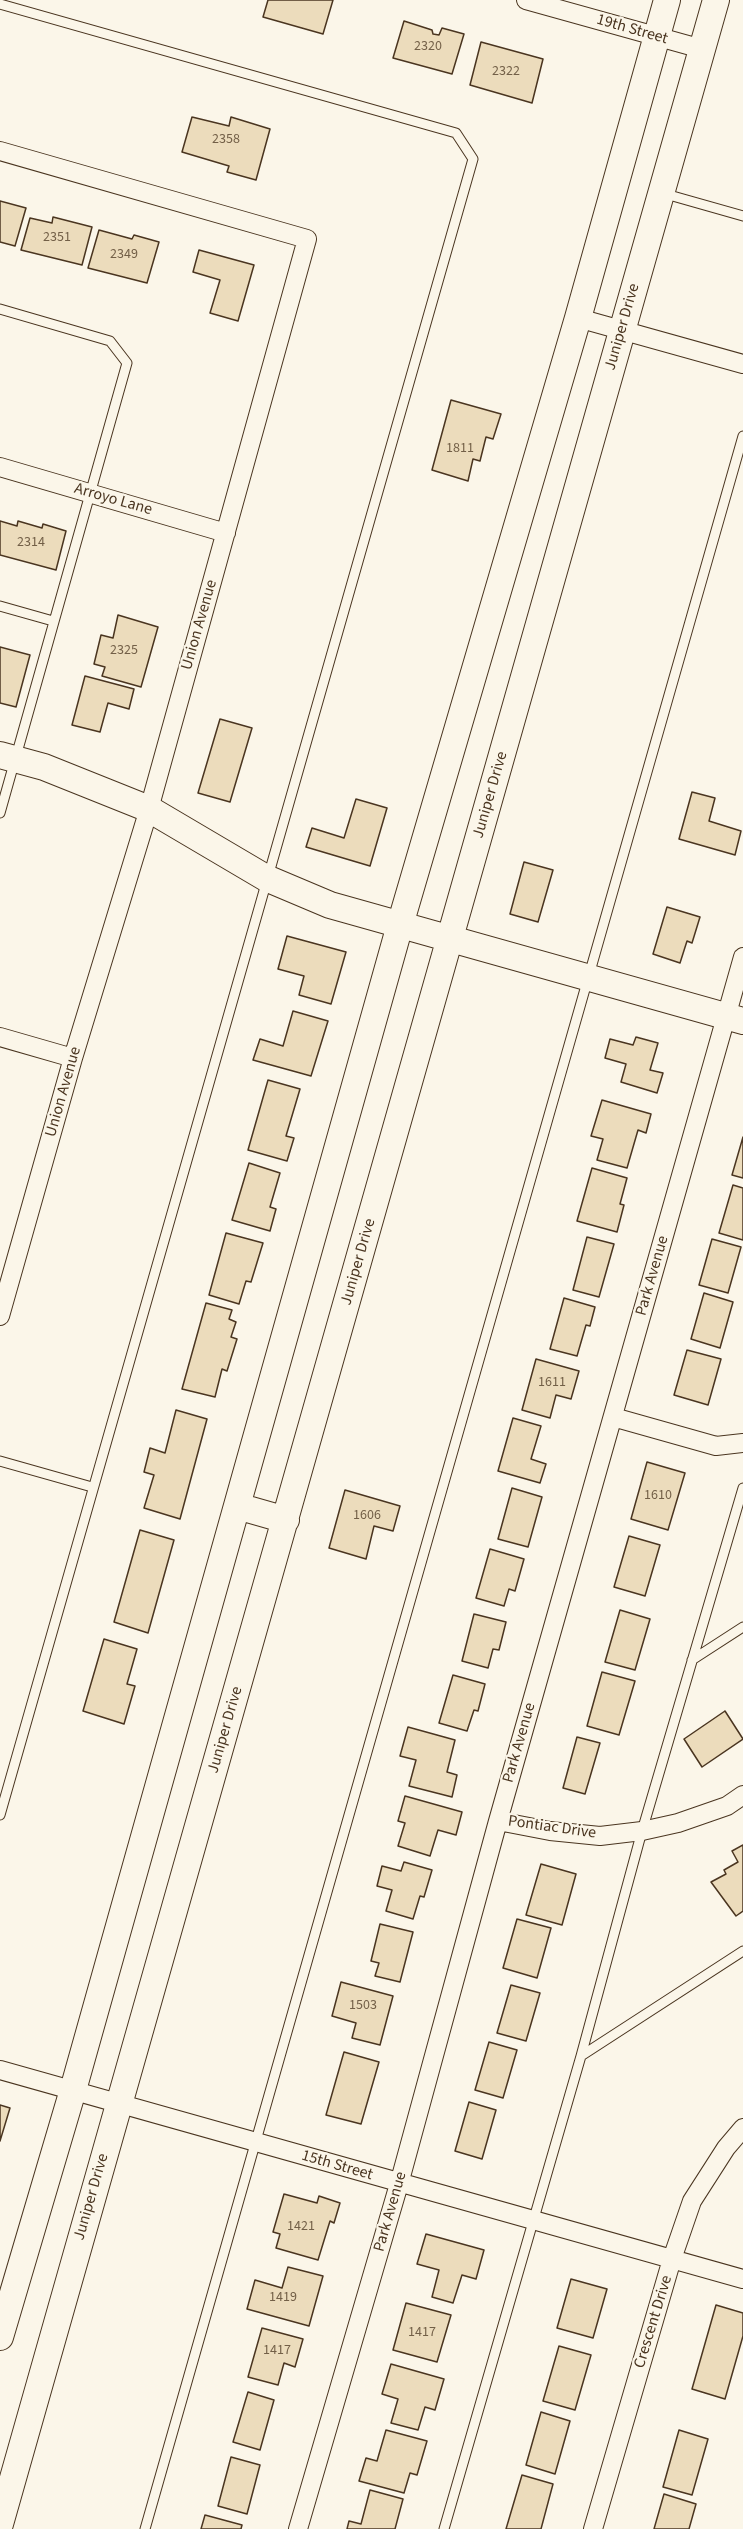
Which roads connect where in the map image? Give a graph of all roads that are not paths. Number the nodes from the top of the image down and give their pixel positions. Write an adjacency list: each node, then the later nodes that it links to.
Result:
1 (526, 0): 5 (street, 19th Street)
2 (667, 0): 5 (street)
3 (716, 0): 6 (street, Juniper Drive)
4 (0, 4): 23 (lane)
5 (657, 37): 6 (street, 19th Street); 11 (street)
6 (702, 49): 8 (street, Juniper Drive)
7 (0, 151): 17 (street, Union Avenue)
8 (662, 193): 9 (lane); 12 (street, Juniper Drive)
9 (743, 216)
10 (0, 309): 16 (lane)
11 (578, 318): 12 (street); 24 (street)
12 (622, 329): 13 (street); 25 (street, Juniper Drive)
13 (743, 364)
14 (743, 436): 27 (lane)
15 (0, 467): 16 (street, Arroyo Lane)
16 (89, 493): 17 (street, Arroyo Lane); 19 (lane)
17 (226, 533): 21 (street, Union Avenue)
18 (0, 606): 19 (lane)
19 (53, 621): 20 (lane)
20 (7, 757): 21 (street); 22 (lane)
21 (149, 808): 23 (street); 30 (street, Union Avenue)
22 (0, 813)
23 (266, 878): 24 (street); 35 (lane)
24 (400, 925): 25 (street); 37 (street)
25 (450, 939): 27 (street); 38 (street, Juniper Drive)
26 (743, 957): 28 (street, Park Avenue)
27 (589, 978): 28 (street); 51 (lane)
28 (735, 1019): 32 (street, Park Avenue)
29 (0, 1037): 30 (street)
30 (74, 1058): 31 (street, Union Avenue)
31 (0, 1316)
32 (613, 1417): 33 (street); 43 (street, Park Avenue)
33 (743, 1443)
34 (0, 1461): 35 (lane)
35 (92, 1487): 42 (lane)
36 (743, 1488): 40 (lane)
37 (237, 1506): 38 (street); 48 (street)
38 (286, 1520): 49 (street, Juniper Drive)
39 (743, 1627): 40 (lane)
40 (692, 1660): 44 (lane)
41 (743, 1795): 44 (street, Pontiac Drive)
42 (0, 1815)
43 (498, 1821): 44 (street, Pontiac Drive); 52 (street, Park Avenue)
44 (642, 1831): 46 (lane)
45 (743, 1951): 46 (lane)
46 (581, 2056): 53 (lane)
47 (0, 2070): 48 (street, 15th Street)
48 (73, 2090): 49 (street, 15th Street); 56 (street)
49 (118, 2103): 51 (street, 15th Street); 57 (street, Juniper Drive)
50 (743, 2128): 54 (street, Crescent Drive)
51 (257, 2143): 52 (street, 15th Street); 58 (lane)
52 (399, 2184): 53 (street, 15th Street); 59 (street, Park Avenue)
53 (532, 2221): 54 (street, 15th Street); 60 (lane)
54 (672, 2259): 55 (street, 15th Street); 61 (street, Crescent Drive)
55 (743, 2279)
56 (0, 2337)
57 (0, 2524)
58 (145, 2529)
59 (298, 2529)
60 (444, 2529)
61 (592, 2529)

